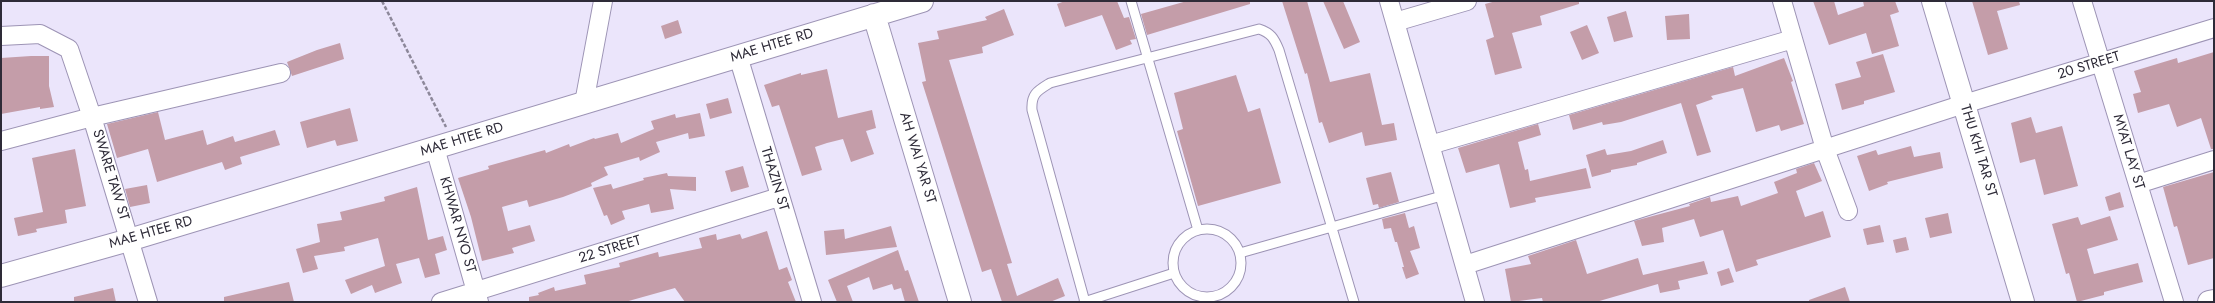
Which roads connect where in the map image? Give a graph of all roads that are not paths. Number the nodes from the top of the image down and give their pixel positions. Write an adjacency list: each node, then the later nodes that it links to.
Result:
1 (603, 1): 18 (street)
2 (922, 1): 9 (street, MAE HTEE RD)
3 (1131, 1): 15 (lane)
4 (1389, 1): 10 (street)
5 (1466, 1): 10 (street)
6 (1782, 1): 13 (street)
7 (1933, 1): 19 (street, THU KHI TAR ST)
8 (2082, 1): 16 (street, MYAT LAY ST)
9 (874, 15): 14 (street, MAE HTEE RD); 43 (street, AH WAI YAR ST)
10 (1395, 22): 23 (street)
11 (2214, 28): 16 (street, 20 STREET)
12 (1, 36): 20 (street, SWARE TAW ST)
13 (1793, 39): 23 (street); 24 (street)
14 (738, 56): 18 (street, MAE HTEE RD); 28 (street, THAZIN ST)
15 (1148, 58): 30 (lane); 31 (lane); 44 (lane)
16 (2101, 63): 19 (street, 20 STREET); 26 (street, MYAT LAY ST)
17 (281, 73): 20 (street)
18 (584, 103): 22 (street, MAE HTEE RD)
19 (1964, 104): 24 (street, 20 STREET); 47 (street, THU KHI TAR ST)
20 (92, 117): 21 (street); 32 (street, SWARE TAW ST)
21 (1, 142)
22 (444, 145): 32 (street, MAE HTEE RD); 37 (street, KHWAR NYO ST)
23 (1430, 145): 27 (street)
24 (1825, 149): 29 (street); 34 (street, 20 STREET)
25 (2214, 160): 26 (street)
26 (2138, 184): 48 (street, MYAT LAY ST)
27 (1445, 195): 30 (lane); 34 (street)
28 (779, 197): 37 (street, 22 STREET); 42 (street, THAZIN ST)
29 (1848, 211)
30 (1332, 228): 33 (lane); 45 (lane)
31 (1198, 230): 33 (lane); 35 (lane)
32 (129, 240): 36 (street, MAE HTEE RD); 40 (street, SWARE TAW ST)
33 (1240, 253): 38 (lane)
34 (1465, 264): 46 (street)
35 (1174, 273): 38 (lane); 44 (lane)
36 (1, 276)
37 (478, 297): 41 (street, 22 STREET)
38 (1218, 299)
39 (2214, 301): 49 (street)
40 (148, 302)
41 (441, 302)
42 (812, 302)
43 (960, 302)
44 (1084, 302)
45 (1354, 302)
46 (1475, 302)
47 (2024, 302)
48 (2174, 302)
49 (2209, 302)

